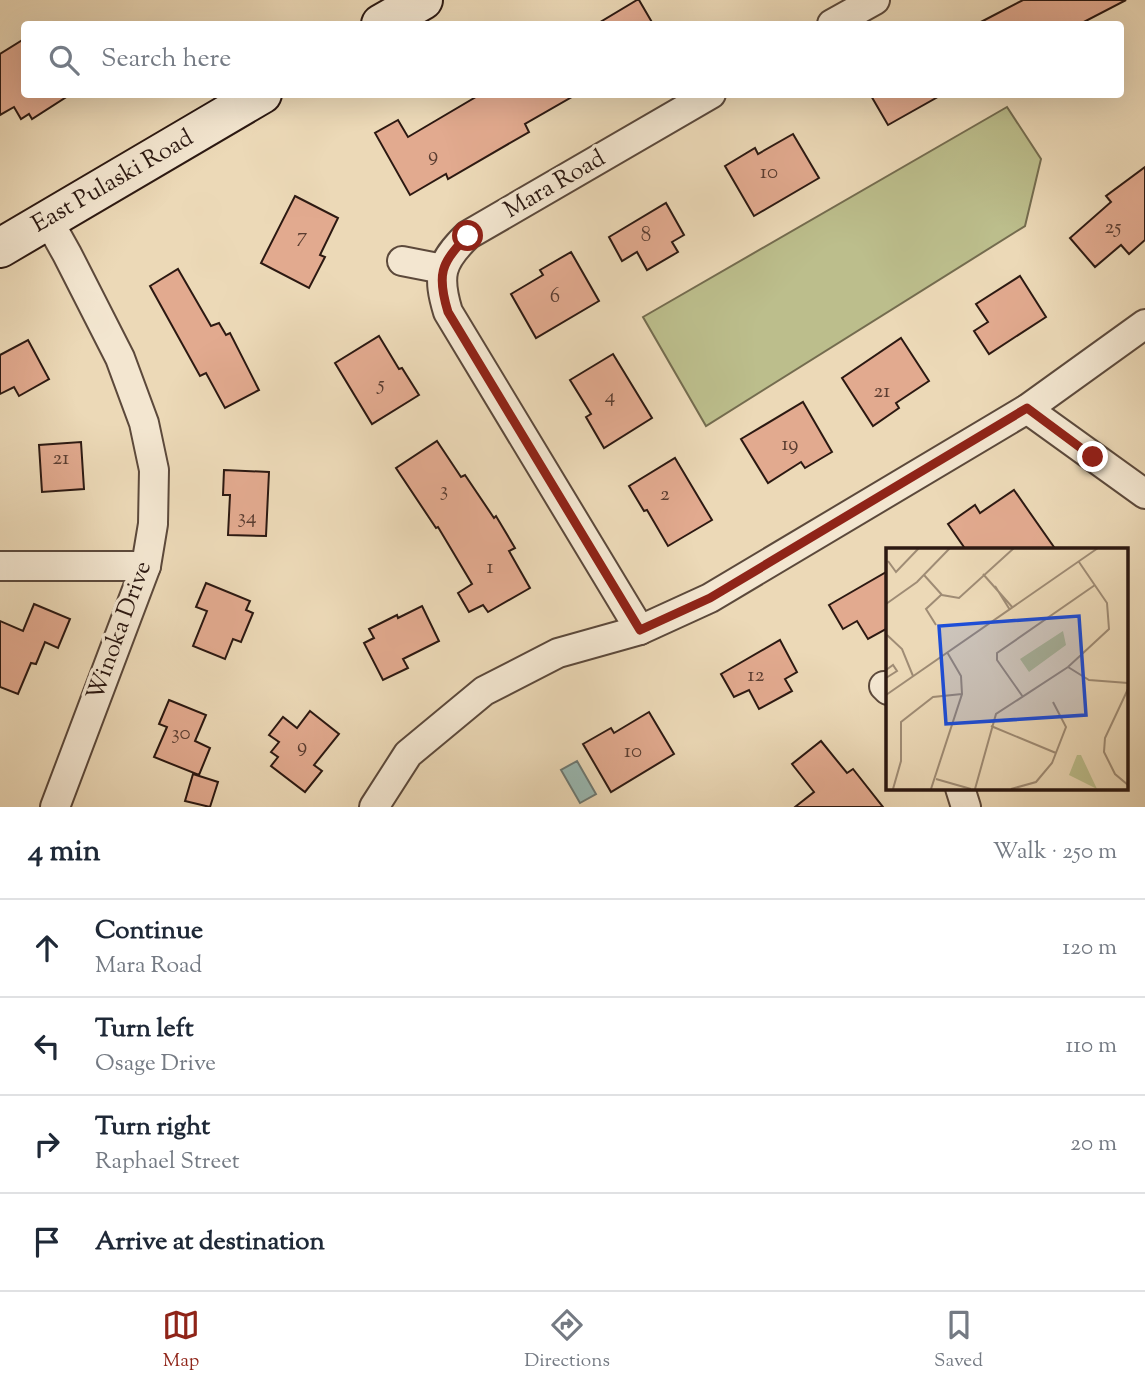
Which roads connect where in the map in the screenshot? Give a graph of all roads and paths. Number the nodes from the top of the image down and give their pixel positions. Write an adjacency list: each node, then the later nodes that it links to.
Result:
1 (423, 0): 3 (main road)
2 (875, 0): 4 (street)
3 (387, 21)
4 (837, 21)
5 (255, 98): 7 (main road, East Pulaski Road)
6 (705, 98): 10 (street, Mara Road)
7 (48, 220): 8 (main road, East Pulaski Road); 15 (street, Winoka Drive)
8 (0, 248)
9 (402, 261): 10 (street)
10 (443, 270): 16 (street)
11 (1145, 324): 12 (street)
12 (1027, 408): 13 (street); 16 (street)
13 (1145, 494)
14 (0, 566): 15 (street)
15 (146, 566): 18 (street, Winoka Drive)
16 (640, 630): 19 (street)
17 (961, 790): 20 (street)
18 (55, 807)
19 (374, 807)
20 (966, 807)

